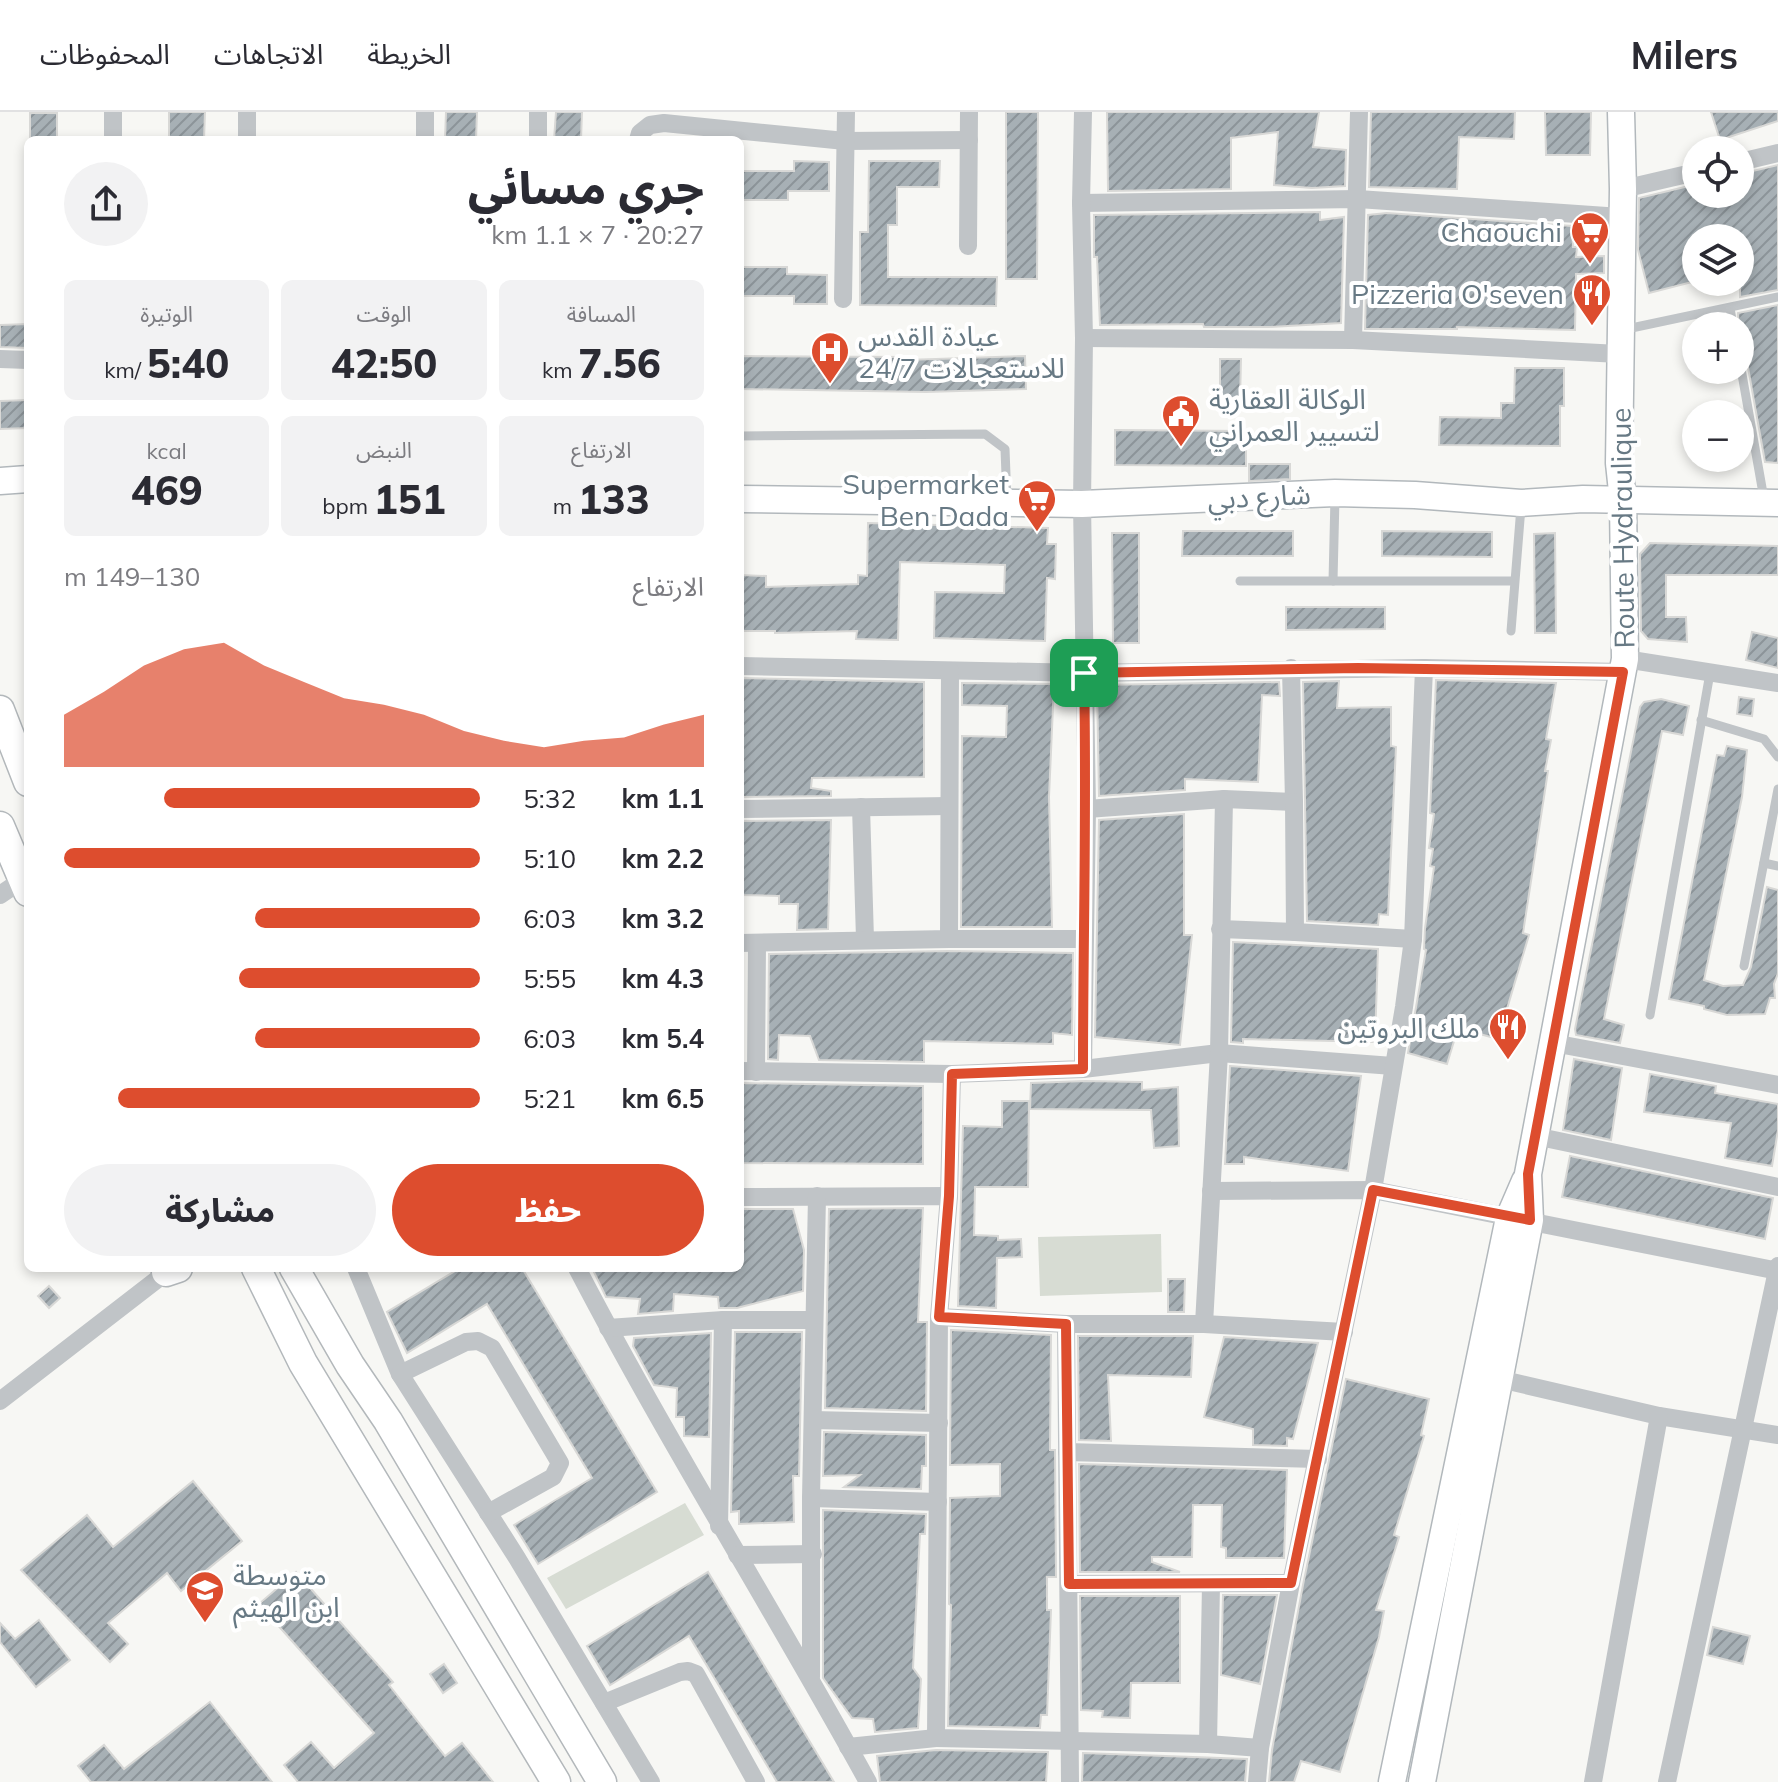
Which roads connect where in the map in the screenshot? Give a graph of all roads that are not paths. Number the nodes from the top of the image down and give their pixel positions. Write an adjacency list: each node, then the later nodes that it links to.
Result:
1 (113, 112): 10 (street)
2 (247, 112): 11 (street)
3 (425, 112): 12 (street)
4 (538, 112): 13 (street)
5 (846, 112): 16 (street)
6 (969, 112): 15 (street)
7 (1083, 112): 22 (street)
8 (1359, 112): 21 (street)
9 (1621, 112): 20 (main road, Route Hydraulique)
10 (113, 136)
11 (247, 136)
12 (425, 136)
13 (538, 136)
14 (639, 136): 16 (street)
15 (969, 140): 16 (street); 24 (street)
16 (845, 141): 26 (street)
17 (1778, 153): 18 (street)
18 (1754, 159)
19 (1682, 175): 20 (street)
20 (1623, 189): 23 (main road, Route Hydraulique)
21 (1358, 199): 22 (street); 23 (street); 30 (street)
22 (1081, 203): 29 (street)
23 (1621, 217): 31 (main road, Route Hydraulique)
24 (968, 246)
25 (1778, 297): 27 (lane)
26 (843, 299)
27 (1730, 308): 28 (lane); 31 (lane)
28 (1731, 312)
29 (1084, 338): 30 (street); 44 (street)
30 (1353, 340): 31 (street)
31 (1619, 342): 40 (main road, Route Hydraulique)
32 (0, 359): 33 (street)
33 (24, 360)
34 (1745, 384): 42 (lane)
35 (744, 436): 43 (lane)
36 (24, 479): 37 (main road)
37 (0, 481)
38 (1335, 493): 41 (main road, شارع دبي); 44 (main road, شارع دبي); 46 (lane)
39 (744, 499): 43 (main road, شارع دبي)
40 (1623, 501): 41 (main road, شارع دبي); 42 (main road, شارع دبي); 50 (main road, Route Hydraulique)
41 (1521, 503): 47 (lane)
42 (1771, 503)
43 (1007, 504): 44 (main road, شارع دبي)
44 (1082, 504): 54 (street)
45 (1240, 581): 46 (lane)
46 (1333, 581): 47 (lane)
47 (1513, 581): 48 (lane)
48 (1511, 631)
49 (744, 666): 53 (street)
50 (1624, 666): 52 (street); 55 (street); 81 (main road, Route Hydraulique)
51 (1291, 668): 52 (street); 54 (street); 63 (street)
52 (1424, 668): 77 (street)
53 (950, 671): 54 (street); 64 (street)
54 (1084, 673): 67 (street)
55 (1710, 673): 56 (street); 58 (lane)
56 (1778, 683)
57 (0, 710): 60 (main road)
58 (1701, 720): 59 (lane); 80 (lane)
59 (1778, 757)
60 (24, 772)
61 (1778, 789): 69 (lane)
62 (1224, 799): 63 (street); 67 (street); 72 (street)
63 (1294, 802): 73 (street)
64 (949, 806): 65 (street); 75 (street)
65 (861, 807): 66 (street); 74 (street)
66 (744, 809)
67 (1087, 809): 76 (street)
68 (0, 826): 71 (main road)
69 (1764, 863): 70 (lane); 79 (lane)
70 (1778, 866)
71 (19, 886)
72 (1220, 929): 73 (street); 82 (street)
73 (1295, 932): 77 (street)
74 (865, 939): 75 (street); 78 (street)
75 (949, 939): 76 (street)
76 (1083, 939): 84 (street)
77 (1413, 939): 83 (street)
78 (748, 944): 85 (street)
79 (1744, 966)
80 (1650, 1015)
81 (1553, 1043): 87 (street); 88 (main road, Route Hydraulique)
82 (1219, 1053): 83 (street); 84 (street); 91 (street)
83 (1393, 1066): 90 (street)
84 (1083, 1069): 86 (street)
85 (748, 1071): 86 (street)
86 (952, 1074): 93 (street)
87 (1778, 1085)
88 (1535, 1136): 89 (street); 95 (main road, Route Hydraulique)
89 (1778, 1187)
90 (1373, 1190): 91 (street); 95 (street); 108 (street)
91 (1211, 1191): 106 (street)
92 (817, 1196): 93 (street); 94 (street); 104 (street)
93 (949, 1196): 102 (street)
94 (744, 1197)
95 (1519, 1219): 96 (street); 110 (main road, Route Hydraulique)
96 (1778, 1269): 115 (street)
97 (168, 1272): 111 (street)
98 (253, 1272): 135 (main road)
99 (296, 1272): 136 (main road)
100 (358, 1272): 109 (street)
101 (579, 1272): 107 (street)
102 (939, 1317): 105 (street); 114 (street)
103 (723, 1320): 104 (street); 107 (street); 122 (street)
104 (814, 1320): 113 (street)
105 (1066, 1324): 106 (street); 117 (street)
106 (1204, 1324): 108 (street)
107 (608, 1328): 122 (street)
108 (1344, 1332): 118 (street)
109 (400, 1374): 121 (street); 121 (street)
110 (1487, 1376): 112 (street); 142 (main road); 143 (main road)
111 (0, 1401)
112 (1659, 1416): 115 (street); 144 (street)
113 (813, 1420): 114 (street); 119 (street)
114 (939, 1423): 120 (street)
115 (1742, 1429): 116 (street); 145 (street)
116 (1778, 1435)
117 (1067, 1452): 118 (street); 126 (street)
118 (1318, 1459): 125 (street)
119 (811, 1498): 120 (street); 123 (street)
120 (938, 1502): 130 (street)
121 (488, 1513): 129 (street)
122 (719, 1527): 124 (street)
123 (813, 1554): 124 (street); 128 (street)
124 (737, 1555): 128 (street)
125 (1291, 1583): 127 (street); 134 (street)
126 (1069, 1584): 127 (street); 131 (street)
127 (1211, 1585): 132 (street)
128 (811, 1679): 133 (street)
129 (604, 1703): 137 (street); 138 (street)
130 (936, 1738): 131 (street); 133 (street)
131 (1071, 1743): 132 (street); 140 (street)
132 (1208, 1744): 134 (street)
133 (848, 1747): 139 (street)
134 (1260, 1748): 141 (street)
135 (556, 1782)
136 (602, 1782)
137 (651, 1782)
138 (756, 1782)
139 (868, 1782)
140 (1070, 1782)
141 (1257, 1782)
142 (1392, 1782)
143 (1422, 1782)
144 (1593, 1782)
145 (1667, 1782)

